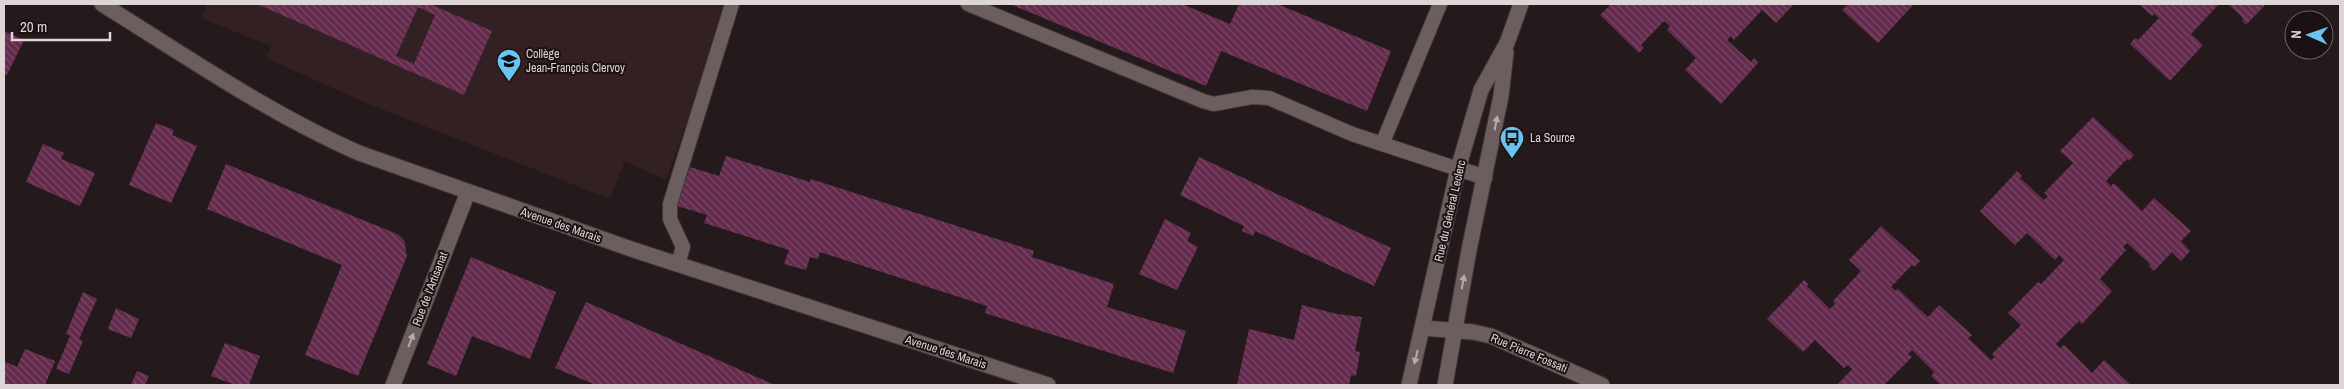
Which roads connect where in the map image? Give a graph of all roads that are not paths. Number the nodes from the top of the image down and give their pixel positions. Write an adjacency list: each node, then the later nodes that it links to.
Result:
1 (102, 4): 10 (street, Avenue des Marais)
2 (732, 4): 11 (lane)
3 (968, 4): 7 (lane)
4 (1440, 4): 7 (lane)
5 (1521, 4): 6 (street, Rue du Général Leclerc)
6 (1506, 44): 8 (street, Rue du Général Leclerc); 9 (street, Rue du Général Leclerc, one-way to 6)
7 (1383, 142): 8 (lane)
8 (1458, 169): 9 (street); 12 (street, Rue du Général Leclerc)
9 (1485, 177): 13 (street, Rue du Général Leclerc, one-way to 9)
10 (468, 192): 11 (street, Avenue des Marais); 14 (street, Rue de l'Artisanat, one-way to 10)
11 (678, 264): 15 (street, Avenue des Marais)
12 (1423, 328): 13 (street, Rue Pierre Fossati); 16 (street, Rue du Général Leclerc, one-way to 16)
13 (1454, 330): 17 (street, Rue du Général Leclerc); 18 (street, Rue Pierre Fossati)
14 (393, 385)
15 (1048, 385)
16 (1409, 385)
17 (1445, 385)
18 (1602, 385)

